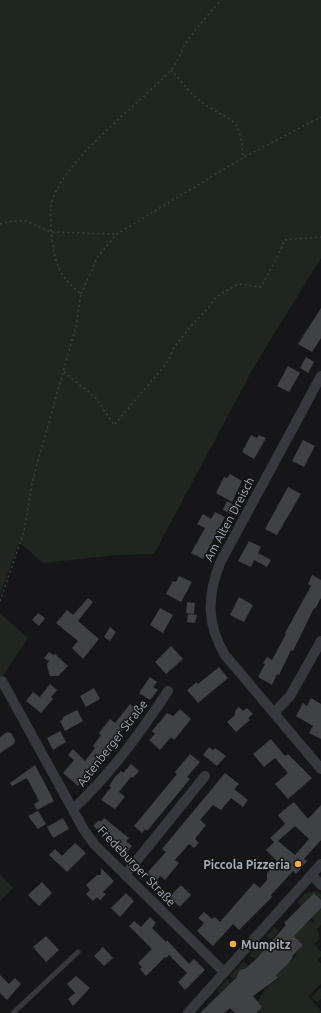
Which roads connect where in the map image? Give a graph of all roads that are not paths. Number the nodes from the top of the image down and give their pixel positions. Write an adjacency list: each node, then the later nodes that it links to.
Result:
1 (321, 376): 5 (street, Am Alten Dreisch)
2 (321, 641): 5 (street)
3 (2, 681): 8 (street, Fredeburger Straße)
4 (168, 691): 8 (street, Astenberger Straße)
5 (274, 713): 6 (street, Am Alten Dreisch)
6 (321, 769)
7 (206, 776): 11 (street)
8 (73, 809): 11 (street, Fredeburger Straße)
9 (321, 864): 10 (street)
10 (312, 875): 12 (street); 14 (street)
11 (126, 876): 14 (street, Fredeburger Straße)
12 (321, 885)
13 (78, 952): 15 (lane)
14 (224, 972): 16 (street)
15 (13, 1013)
16 (188, 1013)

